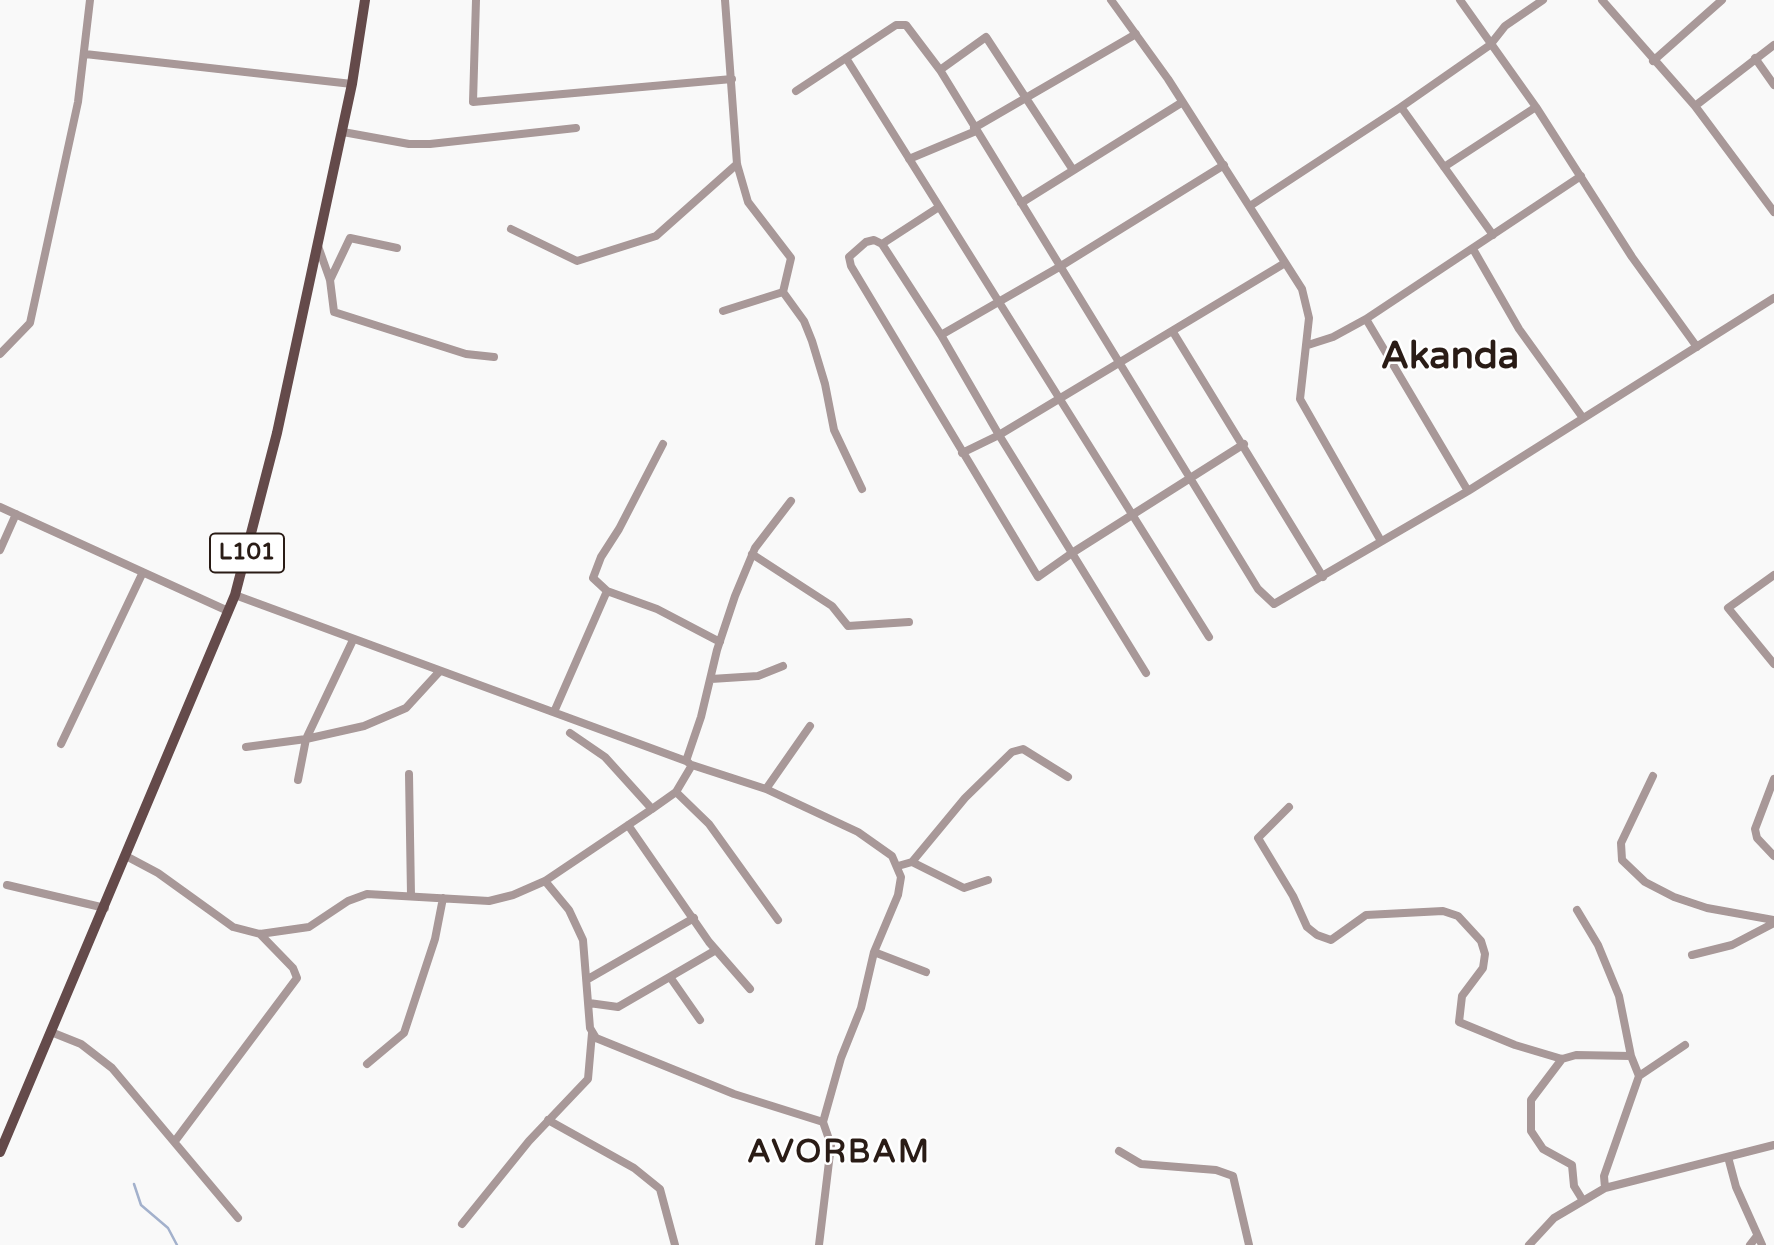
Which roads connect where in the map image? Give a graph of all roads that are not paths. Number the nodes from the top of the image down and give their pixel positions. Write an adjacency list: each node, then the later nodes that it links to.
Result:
1 (90, 0): 13 (street)
2 (365, 0): 19 (main road, L101)
3 (476, 0): 18 (street)
4 (725, 0): 18 (street)
5 (1111, 0): 10 (street)
6 (1460, 0): 11 (street)
7 (1543, 0): 11 (street)
8 (1602, 0): 16 (street)
9 (1722, 0): 16 (street)
10 (1136, 34): 22 (street); 23 (street)
11 (1490, 45): 25 (street); 26 (street)
12 (1774, 45): 15 (street)
13 (85, 54): 19 (street); 58 (street)
14 (846, 58): 17 (street); 21 (street); 30 (street)
15 (1755, 58): 20 (street); 24 (street)
16 (1653, 61): 24 (street)
17 (940, 70): 22 (street); 28 (street)
18 (732, 79): 31 (street)
19 (352, 84): 29 (main road, L101)
20 (1774, 85)
21 (796, 91)
22 (1025, 98): 28 (street); 34 (street)
23 (1181, 103): 32 (street); 34 (street)
24 (1695, 106): 39 (street)
25 (1401, 107): 33 (street); 37 (street)
26 (1536, 107): 33 (street); 35 (street)
27 (576, 128): 29 (street)
28 (975, 130): 30 (street); 36 (street)
29 (342, 132): 42 (main road, L101)
30 (909, 159): 38 (street)
31 (737, 164): 40 (street); 49 (street)
32 (1224, 165): 37 (street); 47 (street)
33 (1444, 167): 41 (street)
34 (1073, 170): 36 (street)
35 (1581, 176): 41 (street); 57 (street)
36 (1021, 203): 47 (street)
37 (1250, 206): 46 (street)
38 (939, 207): 43 (street); 51 (street)
39 (1774, 212)
40 (510, 229)
41 (1493, 234): 45 (street)
42 (317, 244): 48 (street); 82 (main road, L101)
43 (883, 244): 55 (street); 66 (street)
44 (397, 248): 48 (street)
45 (1474, 249): 53 (street); 62 (street)
46 (1285, 263): 54 (street); 56 (street)
47 (1061, 266): 51 (street); 60 (street)
48 (330, 280): 59 (street)
49 (783, 292): 52 (street); 68 (street)
50 (1774, 298): 57 (street)
51 (998, 301): 55 (street); 61 (street)
52 (723, 310)
53 (1366, 319): 56 (street); 69 (street)
54 (1173, 332): 60 (street); 64 (street)
55 (942, 335): 63 (street)
56 (1308, 345): 74 (street)
57 (1697, 347): 62 (street)
58 (0, 354)
59 (494, 357)
60 (1119, 364): 61 (street); 67 (street)
61 (1059, 399): 63 (street); 73 (street)
62 (1583, 418): 69 (street)
63 (999, 435): 66 (street); 76 (street)
64 (1244, 443): 67 (street); 80 (street)
65 (663, 444): 81 (street)
66 (962, 453): 76 (street)
67 (1190, 478): 73 (street); 80 (street)
68 (862, 489)
69 (1468, 491): 74 (street)
70 (791, 502): 77 (street)
71 (0, 507): 72 (street)
72 (16, 514): 75 (street); 78 (street)
73 (1133, 514): 76 (street); 85 (street)
74 (1381, 541): 80 (street)
75 (0, 550)
76 (1072, 553): 91 (street)
77 (752, 554): 84 (street); 87 (street)
78 (143, 572): 83 (street); 97 (street)
79 (1774, 575): 88 (street)
80 (1323, 577)
81 (607, 591): 87 (street); 93 (street)
82 (235, 595): 83 (main road, L101); 86 (street)
83 (228, 611): 110 (main road, L101)
84 (909, 622)
85 (1209, 637)
86 (353, 640): 90 (street); 96 (street)
87 (720, 642): 92 (street)
88 (1774, 664)
89 (783, 666): 92 (street)
90 (439, 672): 93 (street); 96 (street)
91 (1146, 673)
92 (711, 679): 99 (street)
93 (554, 712): 99 (street)
94 (810, 726): 105 (street)
95 (570, 733): 108 (street)
96 (306, 739): 98 (street); 104 (street)
97 (61, 744)
98 (246, 747)
99 (689, 763): 105 (street); 106 (street)
100 (410, 774): 117 (street)
101 (1653, 776): 123 (street)
102 (1068, 777): 112 (street)
103 (1774, 779): 111 (street)
104 (298, 780)
105 (766, 789): 113 (street)
106 (676, 792): 108 (street); 122 (street)
107 (1289, 807): 138 (street)
108 (652, 809): 109 (street)
109 (628, 825): 115 (street); 121 (street)
110 (126, 856): 119 (main road, L101); 124 (street)
111 (1774, 856)
112 (912, 862): 113 (street); 114 (street)
113 (898, 866): 126 (street)
114 (988, 880)
115 (545, 881): 118 (street); 130 (street)
116 (7, 885): 119 (street)
117 (411, 895): 118 (street); 124 (street)
118 (443, 898): 139 (street)
119 (105, 908): 134 (main road, L101)
120 (1577, 910): 137 (street)
121 (694, 918): 125 (street); 130 (street)
122 (778, 920)
123 (1774, 922): 127 (street)
124 (260, 934): 143 (street)
125 (716, 950): 129 (street); 131 (street)
126 (874, 952): 128 (street); 142 (street)
127 (1692, 955)
128 (926, 972)
129 (670, 978): 132 (street); 133 (street)
130 (588, 979): 132 (street)
131 (750, 989)
132 (589, 1003): 135 (street)
133 (700, 1020)
134 (51, 1032): 143 (street); 146 (main road, L101)
135 (592, 1033): 141 (street); 142 (street)
136 (1685, 1045): 140 (street)
137 (1631, 1056): 138 (street); 140 (street)
138 (1562, 1059): 149 (street)
139 (367, 1064)
140 (1639, 1076): 148 (street)
141 (548, 1119): 151 (street); 153 (street)
142 (823, 1122): 154 (street)
143 (175, 1141): 150 (street)
144 (1774, 1145): 147 (street)
145 (1119, 1151): 155 (street)
146 (0, 1152)
147 (1728, 1157): 148 (street); 152 (street)
148 (1605, 1188): 149 (street)
149 (1582, 1199): 156 (street)
150 (238, 1217)
151 (462, 1224)
152 (1757, 1236): 157 (street); 158 (street)
153 (676, 1245)
154 (819, 1245)
155 (1249, 1245)
156 (1529, 1245)
157 (1749, 1245)
158 (1762, 1245)

